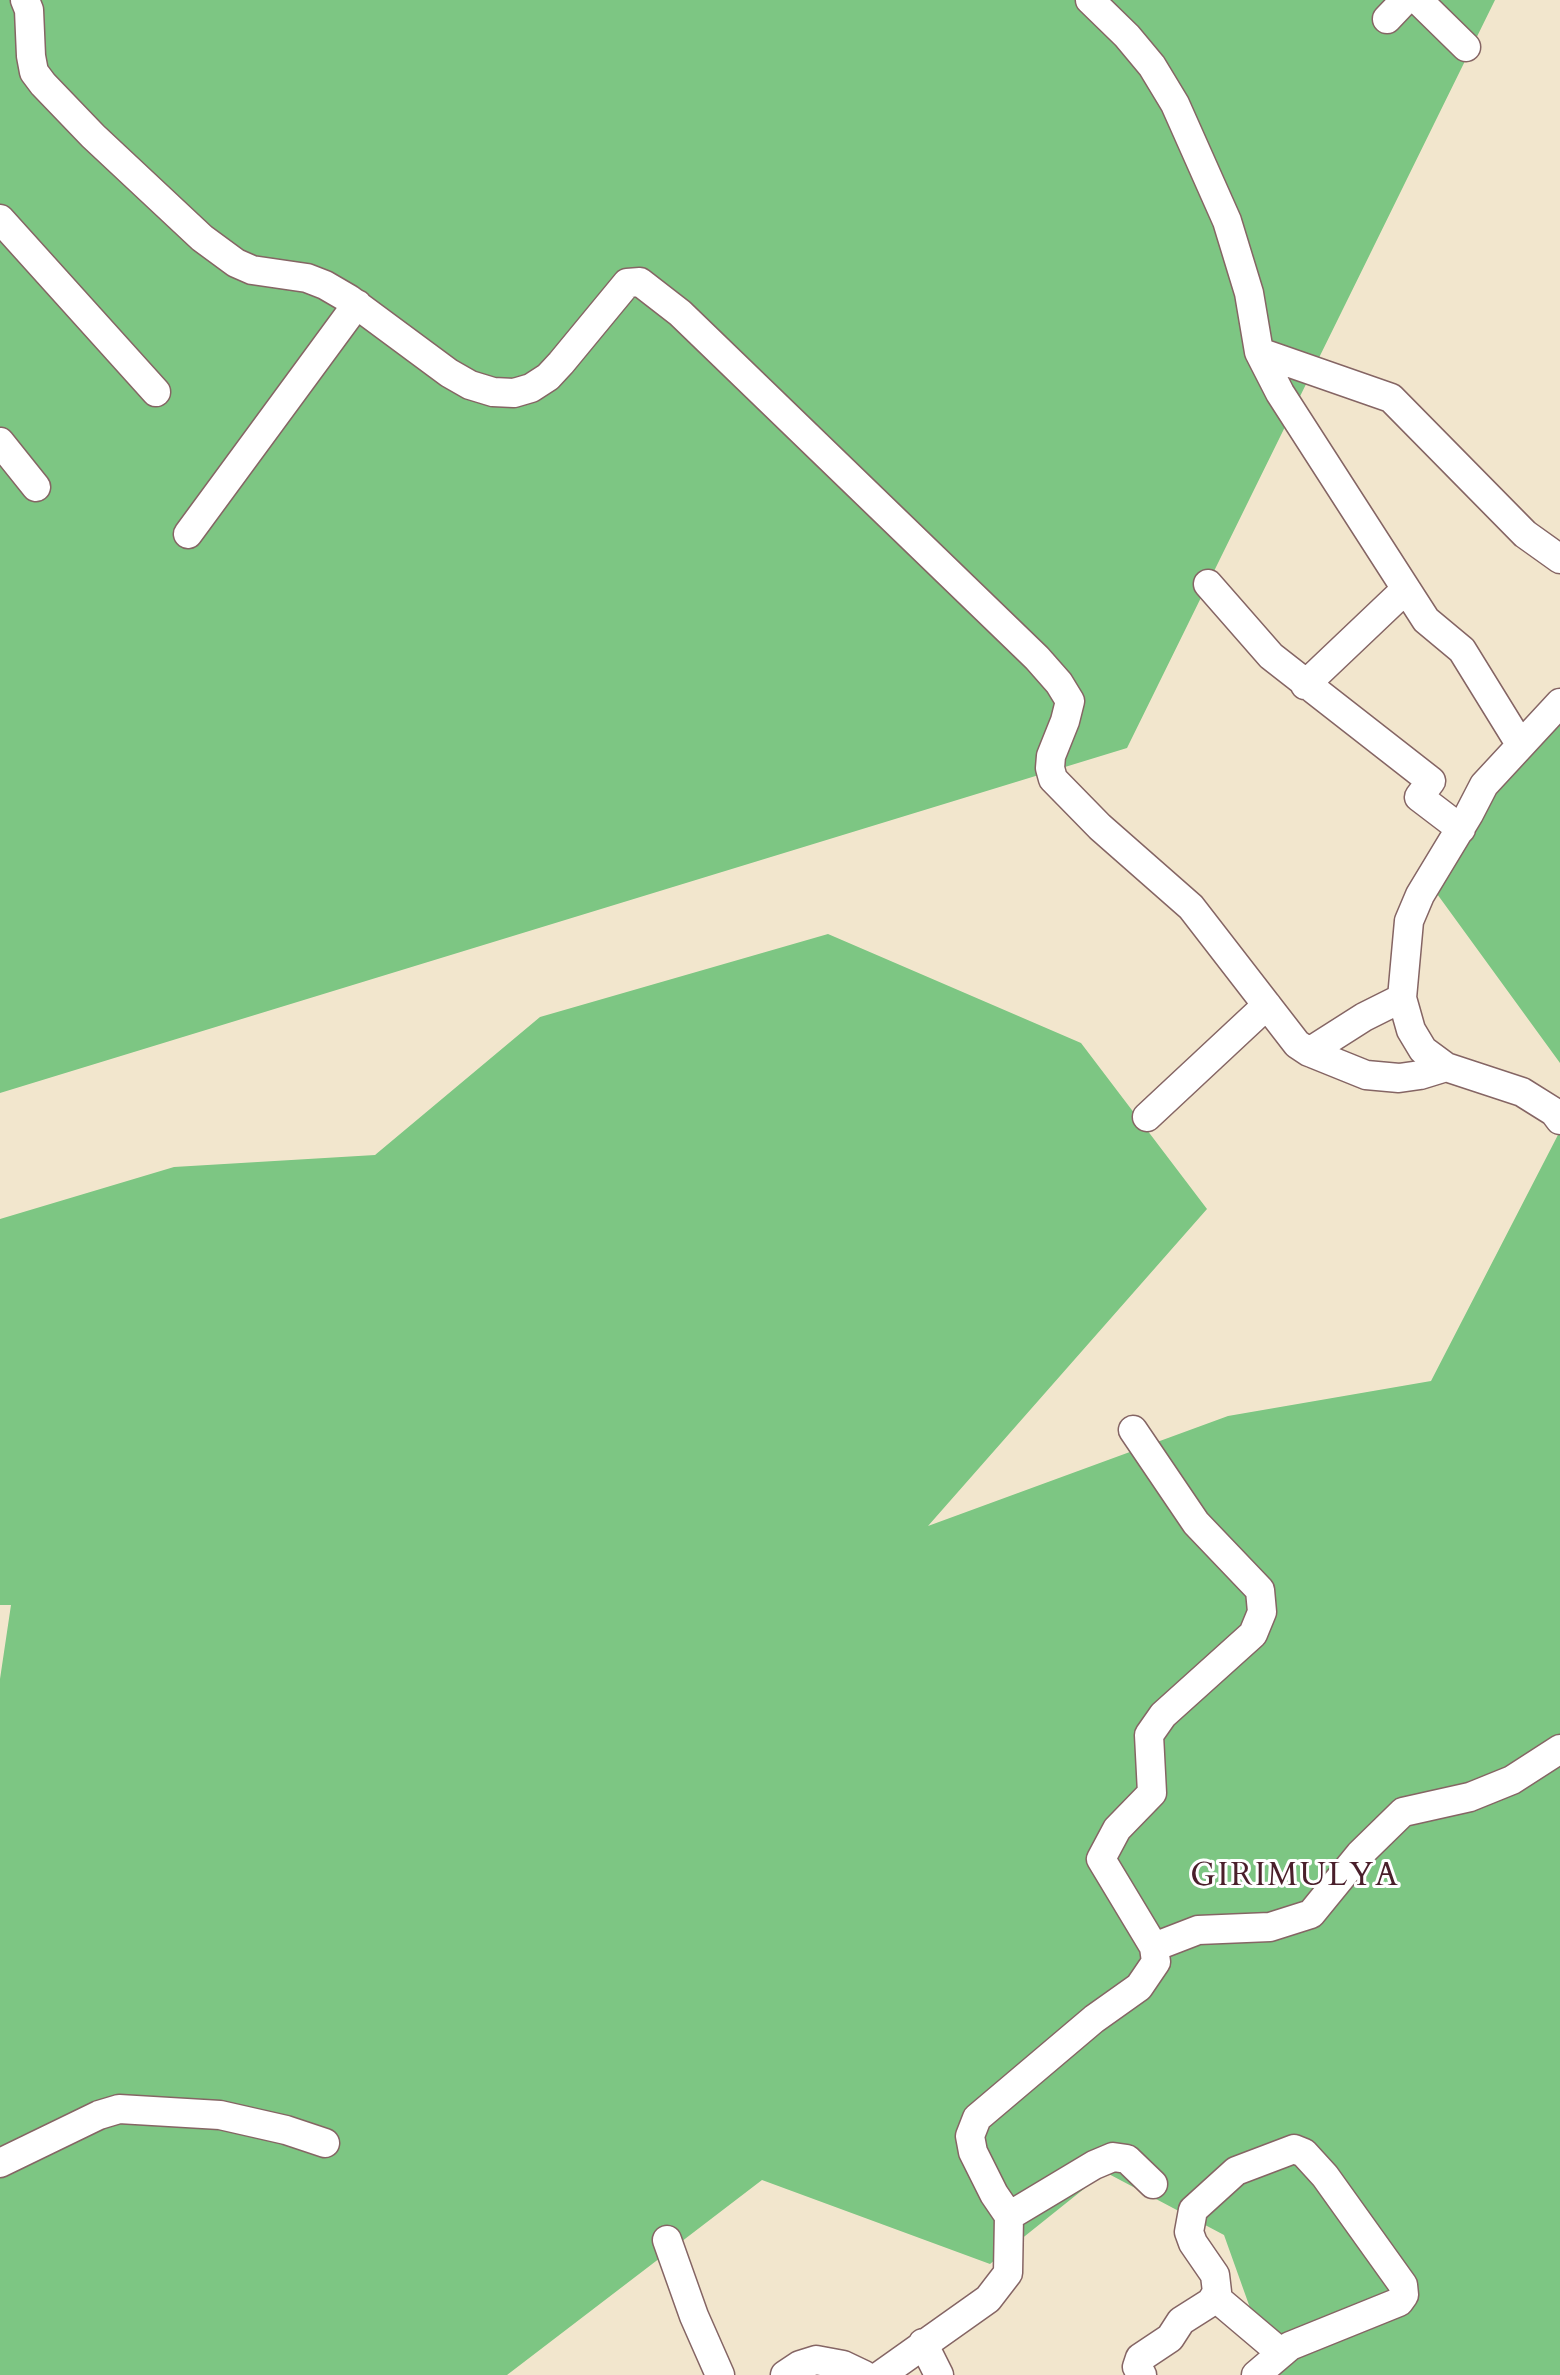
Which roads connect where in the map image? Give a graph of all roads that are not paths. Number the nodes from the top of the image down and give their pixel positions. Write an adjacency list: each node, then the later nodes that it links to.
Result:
1 (25, 0): 6 (street)
2 (1090, 0): 7 (street)
3 (1418, 0): 4 (street)
4 (1466, 47)
5 (0, 219): 8 (street)
6 (357, 304): 11 (street); 20 (street)
7 (1259, 352): 12 (street); 14 (street)
8 (156, 392)
9 (0, 442): 10 (street)
10 (36, 487)
11 (188, 534)
12 (1560, 559)
13 (1208, 584): 15 (street)
14 (1406, 589): 15 (street); 17 (street)
15 (1305, 685): 18 (street)
16 (1560, 703): 17 (street)
17 (1520, 744): 18 (street)
18 (1461, 829): 19 (street)
19 (1402, 998): 21 (street); 22 (street)
20 (1267, 1005): 21 (street); 23 (street)
21 (1309, 1052): 22 (street)
22 (1446, 1067): 24 (street)
23 (1147, 1117)
24 (1560, 1120)
25 (1133, 1430): 27 (street)
26 (1560, 1749): 27 (street)
27 (1154, 1947): 31 (street)
28 (325, 2143): 29 (street)
29 (0, 2163)
30 (1153, 2184): 31 (street)
31 (1009, 2216): 34 (street)
32 (667, 2240): 36 (street)
33 (1215, 2297): 35 (street); 35 (street); 41 (street)
34 (923, 2343): 39 (street); 40 (street)
35 (1280, 2352): 42 (street)
36 (720, 2375)
37 (785, 2375): 38 (street)
38 (864, 2375)
39 (881, 2375)
40 (939, 2375)
41 (1142, 2375)
42 (1256, 2375)

